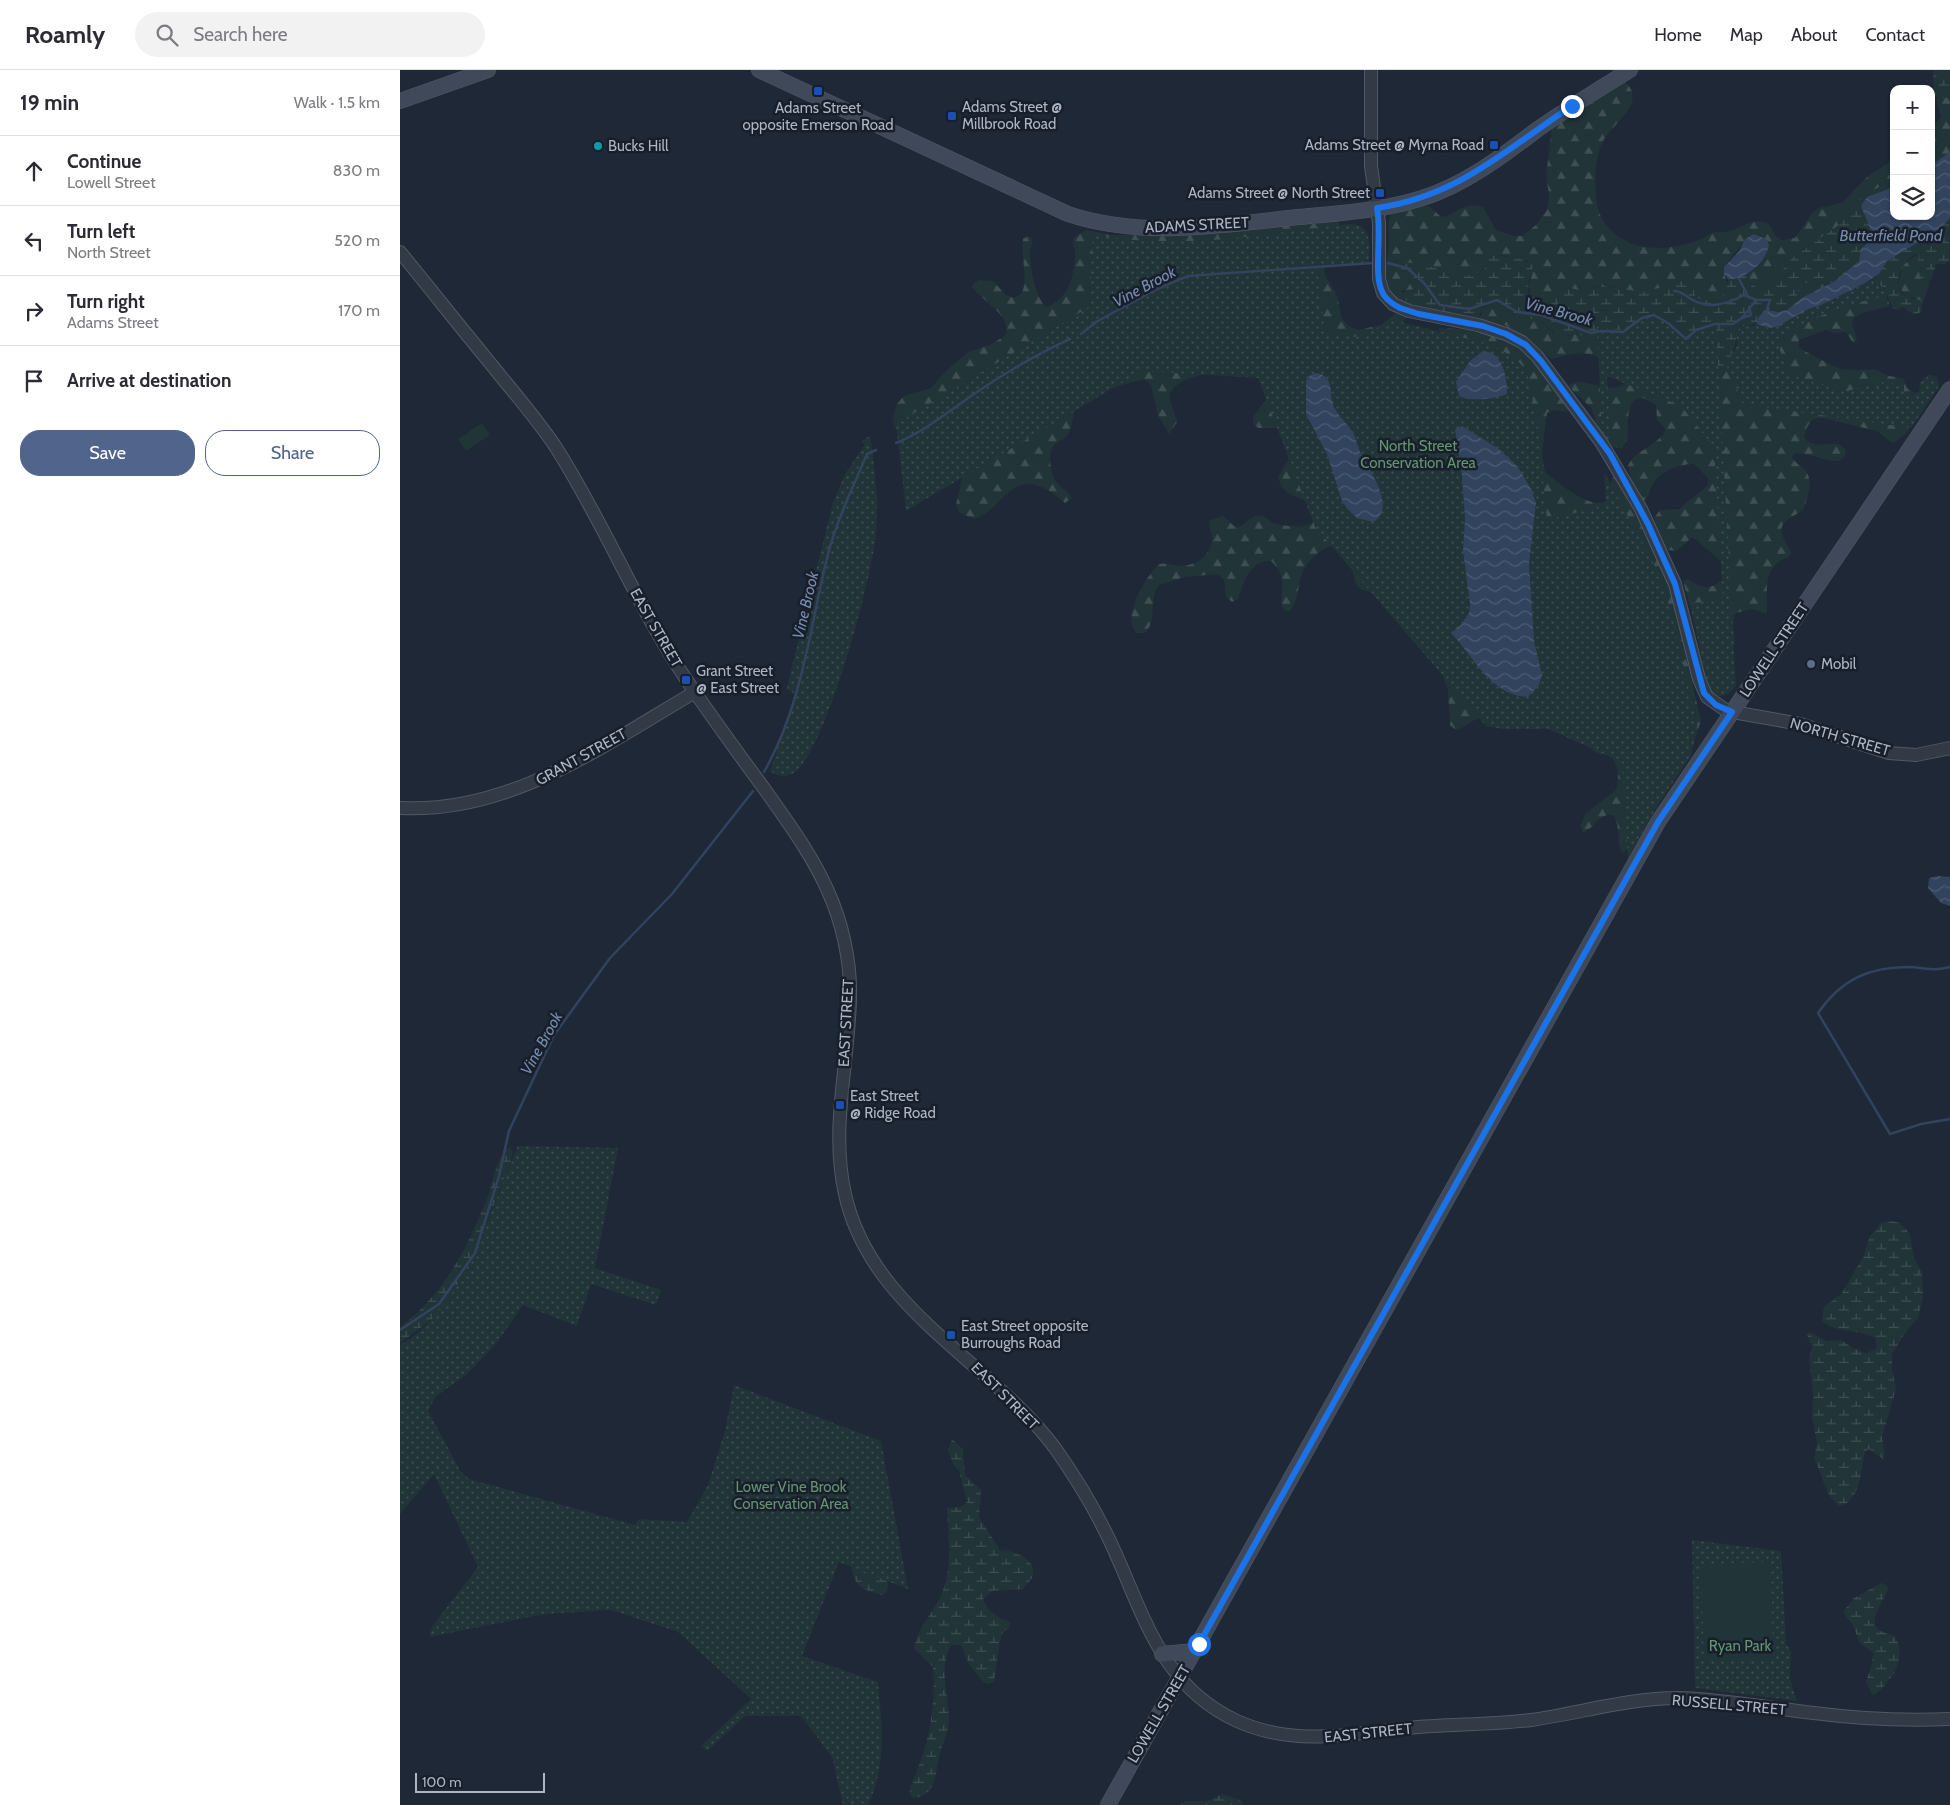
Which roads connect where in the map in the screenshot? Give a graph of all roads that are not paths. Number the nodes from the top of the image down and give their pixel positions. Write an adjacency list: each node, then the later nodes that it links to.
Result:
1 (488, 70): 5 (main road)
2 (759, 70): 6 (main road, ADAMS STREET)
3 (1371, 70): 6 (street, NORTH STREET)
4 (1630, 70): 6 (main road, ADAMS STREET)
5 (400, 101)
6 (1377, 208): 10 (street, NORTH STREET)
7 (400, 252): 9 (street, EAST STREET)
8 (1950, 389): 10 (main road, LOWELL STREET)
9 (695, 692): 12 (street, GRANT STREET); 14 (street, EAST STREET)
10 (1732, 712): 11 (street, NORTH STREET); 13 (main road, LOWELL STREET)
11 (1950, 748)
12 (400, 808)
13 (1195, 1651): 14 (main road); 15 (main road, LOWELL STREET)
14 (1162, 1654): 15 (street, EAST STREET)
15 (1179, 1678): 17 (street, EAST STREET); 18 (main road, LOWELL STREET)
16 (1950, 1718): 17 (street, RUSSELL STREET)
17 (1509, 1722)
18 (1108, 1805)

